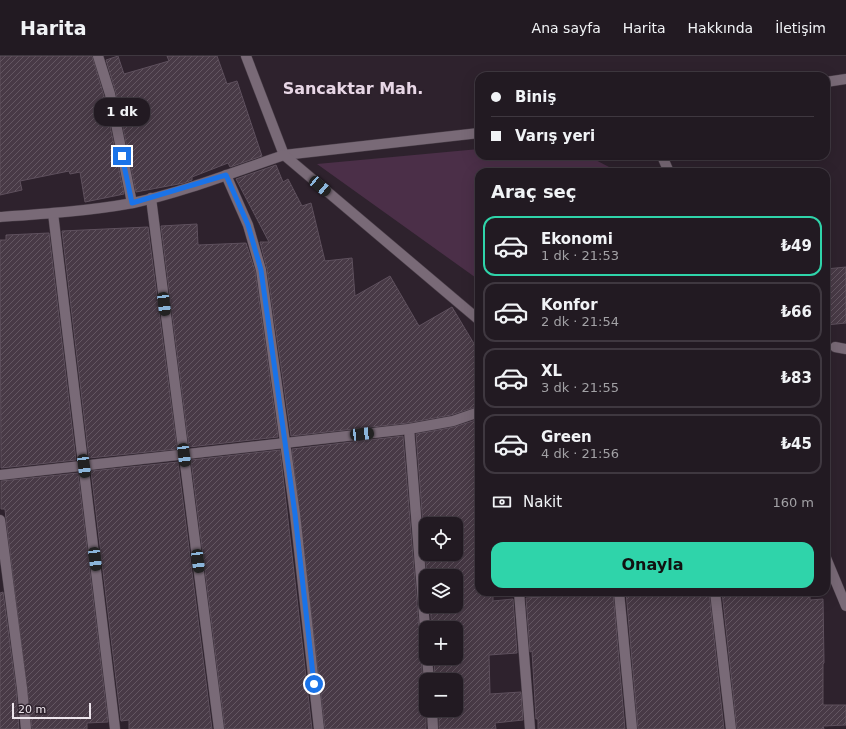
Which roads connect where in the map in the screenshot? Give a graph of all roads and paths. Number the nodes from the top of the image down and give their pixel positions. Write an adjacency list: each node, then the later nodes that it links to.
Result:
1 (98, 56): 9 (street)
2 (246, 56): 6 (street)
3 (846, 79): 4 (street)
4 (830, 81)
5 (475, 133): 6 (street)
6 (284, 155): 7 (street); 12 (street)
7 (226, 175): 8 (street); 17 (street)
8 (151, 198): 9 (street); 18 (street)
9 (132, 203): 10 (street)
10 (53, 213): 11 (street); 19 (street)
11 (0, 217)
12 (475, 317)
13 (835, 347): 14 (street)
14 (846, 349)
15 (475, 413): 16 (street)
16 (409, 429): 17 (street); 27 (street)
17 (285, 443): 18 (street); 32 (street)
18 (184, 455): 19 (street); 31 (street)
19 (84, 466): 20 (street); 30 (street)
20 (0, 475)
21 (0, 520): 29 (street)
22 (830, 568): 26 (street)
23 (519, 596): 34 (street)
24 (619, 596): 35 (street)
25 (715, 596): 36 (street)
26 (846, 606)
27 (424, 621)
28 (432, 717): 33 (street)
29 (26, 729)
30 (115, 729)
31 (219, 729)
32 (319, 729)
33 (433, 729)
34 (530, 729)
35 (632, 729)
36 (731, 729)

